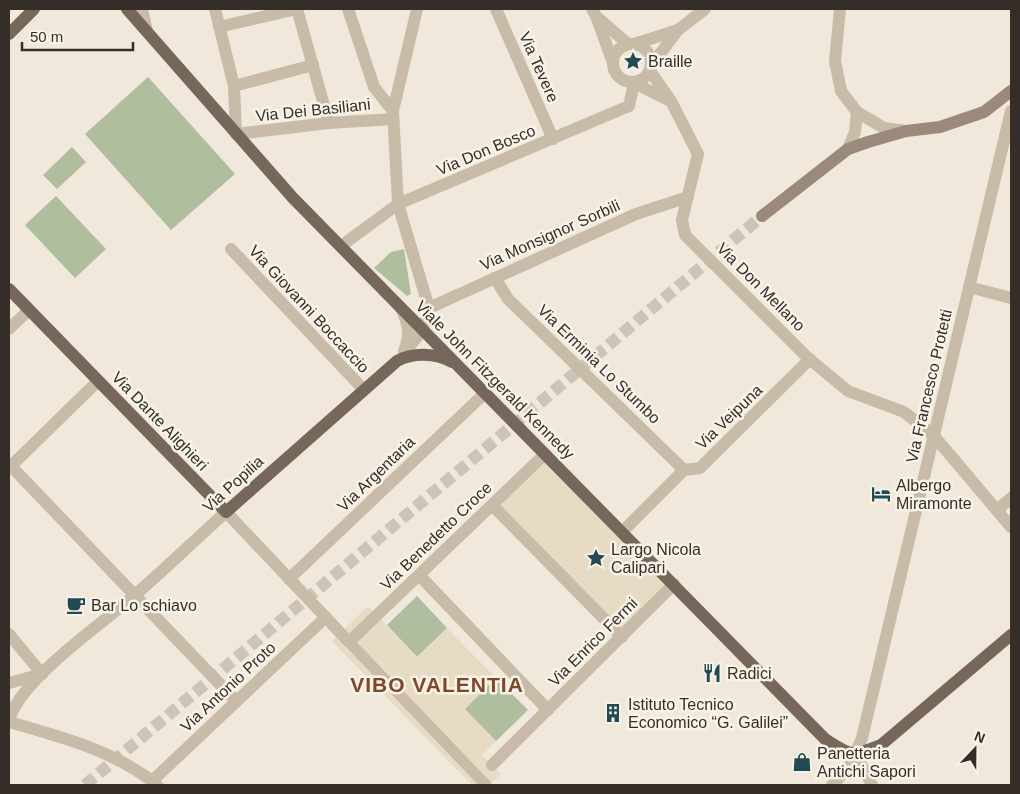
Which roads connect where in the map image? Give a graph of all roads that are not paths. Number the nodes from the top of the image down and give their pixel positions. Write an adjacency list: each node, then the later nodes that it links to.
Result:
1 (34, 9): 15 (main road)
2 (127, 9): 13 (main road, Viale John Fitzgerald Kennedy)
3 (142, 9): 13 (street)
4 (215, 9): 12 (street)
5 (297, 9): 12 (street); 18 (street)
6 (348, 9): 26 (street)
7 (417, 9): 26 (street)
8 (496, 9): 30 (street, Via Tevere)
9 (705, 9): 14 (street)
10 (840, 9): 25 (street)
11 (594, 12): 16 (street); 17 (street)
12 (220, 27): 21 (street)
13 (147, 30): 29 (main road, Viale John Fitzgerald Kennedy)
14 (678, 30): 16 (street); 19 (street)
15 (9, 34)
16 (631, 44): 17 (street); 19 (street)
17 (613, 63): 20 (street)
18 (313, 65): 21 (street); 27 (street)
19 (651, 69): 20 (street); 23 (street, Via Don Mellano)
20 (634, 82): 23 (street); 30 (street, Via Don Bosco)
21 (234, 86): 29 (street)
22 (1011, 91): 28 (main road)
23 (671, 102): 32 (street, Via Don Mellano)
24 (1011, 111): 38 (street, Via Francesco Protetti)
25 (857, 112): 28 (street); 31 (street)
26 (393, 115): 27 (street, Via Dei Basiliani); 33 (street)
27 (329, 123): 29 (street, Via Dei Basiliani)
28 (906, 131): 31 (main road)
29 (236, 134): 35 (main road, Viale John Fitzgerald Kennedy)
30 (553, 139): 33 (street, Via Don Bosco)
31 (848, 149): 34 (main road)
32 (688, 197): 37 (street, Via Monsignor Sorbili); 47 (street, Via Don Mellano)
33 (398, 204): 35 (street, Via Don Bosco); 42 (street)
34 (762, 216)
35 (341, 246): 41 (main road, Viale John Fitzgerald Kennedy)
36 (231, 249): 50 (street, Via Giovanni Boccaccio)
37 (495, 278): 42 (street, Via Monsignor Sorbili); 55 (street, Via Erminia Lo Stumbo)
38 (969, 287): 40 (street); 52 (street, Via Francesco Protetti)
39 (9, 289): 43 (main road, Via Dante Alighieri)
40 (1011, 298)
41 (400, 306): 45 (main road, Viale John Fitzgerald Kennedy); 46 (street)
42 (429, 308): 45 (street)
43 (29, 310): 44 (street); 49 (main road, Via Dante Alighieri)
44 (9, 329)
45 (423, 330): 46 (street); 48 (main road, Viale John Fitzgerald Kennedy)
46 (400, 357): 48 (main road, Via Popilia); 50 (main road, Via Popilia)
47 (810, 359): 52 (street, Via Don Mellano); 55 (street, Via Veipuna)
48 (458, 366): 51 (main road, Viale John Fitzgerald Kennedy)
49 (98, 381): 54 (street); 59 (main road, Via Dante Alighieri)
50 (364, 390): 59 (main road, Via Popilia)
51 (485, 393): 53 (main road, Viale John Fitzgerald Kennedy); 63 (street, Via Argentaria)
52 (934, 436): 58 (street, Via Don Mellano); 76 (street, Via Francesco Protetti)
53 (545, 454): 57 (street, Via Benedetto Croce); 61 (main road, Viale John Fitzgerald Kennedy)
54 (9, 466): 65 (street)
55 (684, 470): 61 (street, Via Veipuna)
56 (1011, 498): 58 (street)
57 (492, 505): 62 (street, Via Benedetto Croce); 69 (street)
58 (997, 510): 60 (street, Via Don Mellano)
59 (226, 512): 63 (street, Via Dante Alighieri); 65 (street, Via Popilia)
60 (1011, 527)
61 (622, 532): 64 (main road, Viale John Fitzgerald Kennedy)
62 (419, 575): 70 (street, Via Benedetto Croce); 74 (street)
63 (289, 579): 66 (street, Via Dante Alighieri)
64 (674, 584): 69 (street, Via Enrico Fermi); 76 (main road, Viale John Fitzgerald Kennedy)
65 (135, 595): 71 (street, Via Popilia); 73 (street)
66 (326, 617): 70 (street, Via Dante Alighieri); 73 (street, Via Antonio Proto)
67 (9, 634): 71 (street)
68 (1011, 635): 76 (main road)
69 (622, 637): 74 (street, Via Enrico Fermi)
70 (349, 642): 78 (street)
71 (42, 674): 72 (street); 75 (street, Via Popilia)
72 (9, 683)
73 (236, 701): 79 (street, Via Antonio Proto)
74 (548, 710): 77 (street, Via Enrico Fermi)
75 (9, 722): 79 (street)
76 (856, 755): 80 (street, Via Francesco Protetti); 81 (street)
77 (492, 765): 78 (street)
78 (483, 782)
79 (154, 783)
80 (832, 785)
81 (872, 785)

